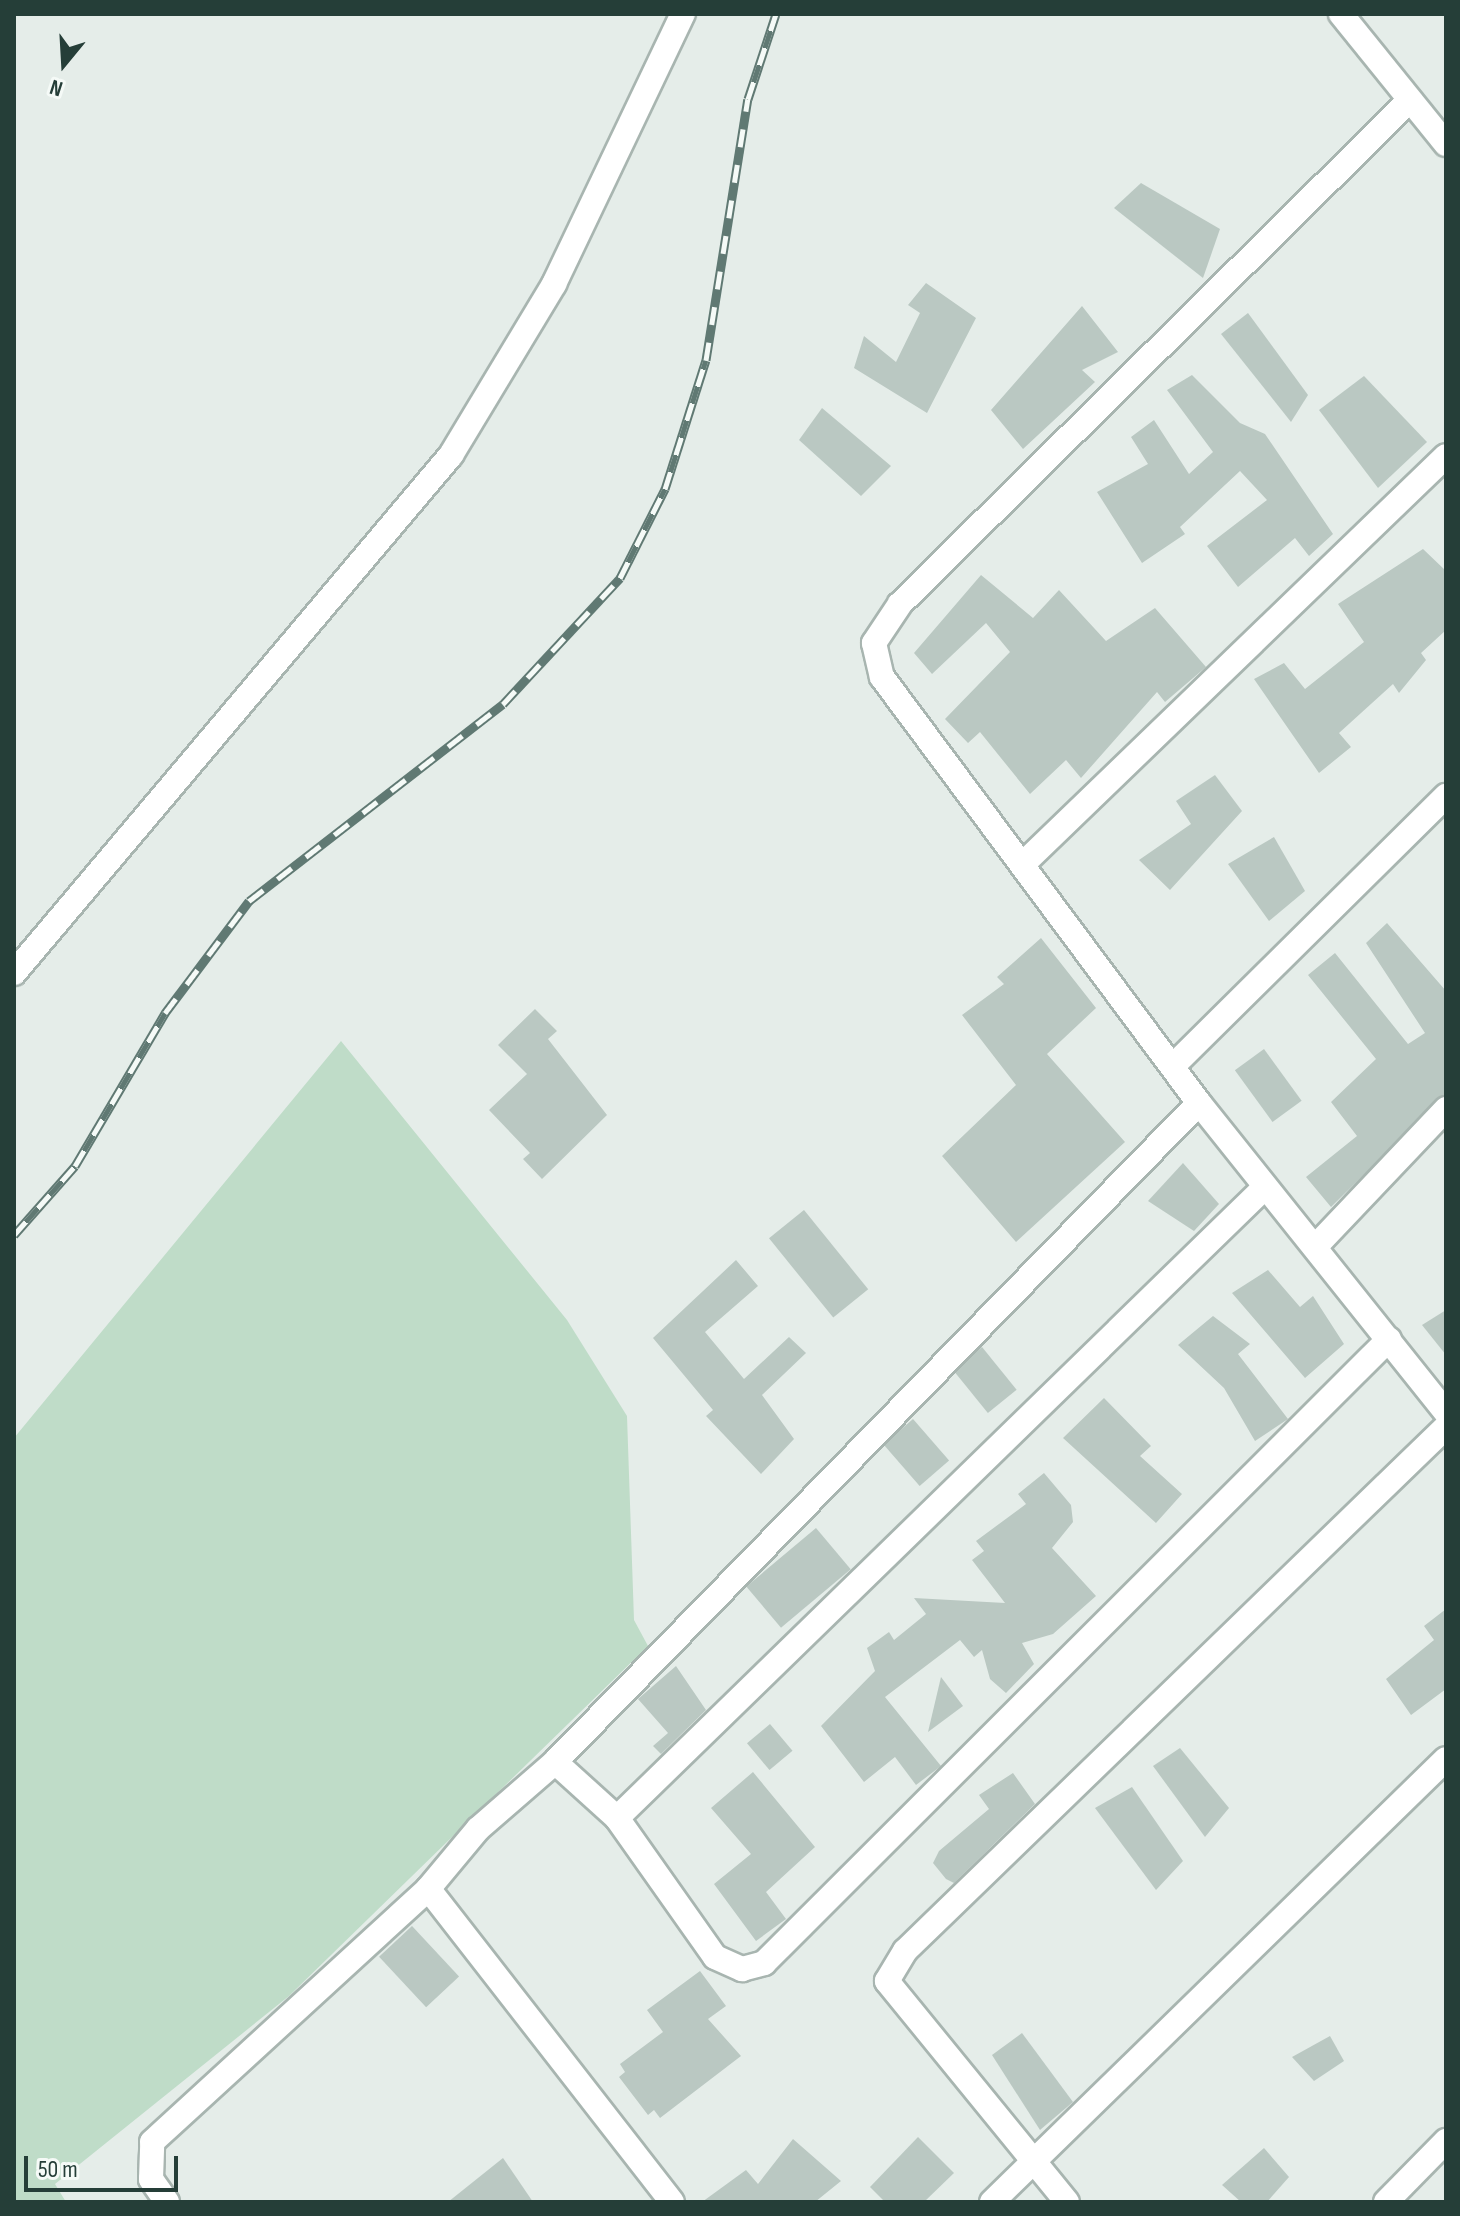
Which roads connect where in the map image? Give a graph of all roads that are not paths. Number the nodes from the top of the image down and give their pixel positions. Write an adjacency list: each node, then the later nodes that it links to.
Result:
1 (683, 14): 8 (street)
2 (1341, 14): 3 (street)
3 (1410, 100): 4 (street); 7 (street)
4 (1446, 144)
5 (1446, 456): 7 (street)
6 (1446, 796): 9 (street)
7 (1024, 863): 9 (street)
8 (14, 973)
9 (1176, 1063): 10 (street)
10 (1199, 1103): 12 (street); 18 (street)
11 (1446, 1109): 13 (street)
12 (1265, 1187): 13 (street); 19 (street)
13 (1316, 1246): 14 (street)
14 (1389, 1339): 15 (street); 19 (street)
15 (1446, 1412)
16 (1446, 1427): 22 (street)
17 (1446, 1759): 22 (street)
18 (555, 1762): 19 (street); 20 (street)
19 (617, 1818)
20 (428, 1889): 23 (street); 24 (street)
21 (1446, 2141): 27 (street)
22 (1037, 2161): 25 (street); 26 (street)
23 (167, 2202)
24 (672, 2202)
25 (992, 2202)
26 (1067, 2202)
27 (1386, 2202)

